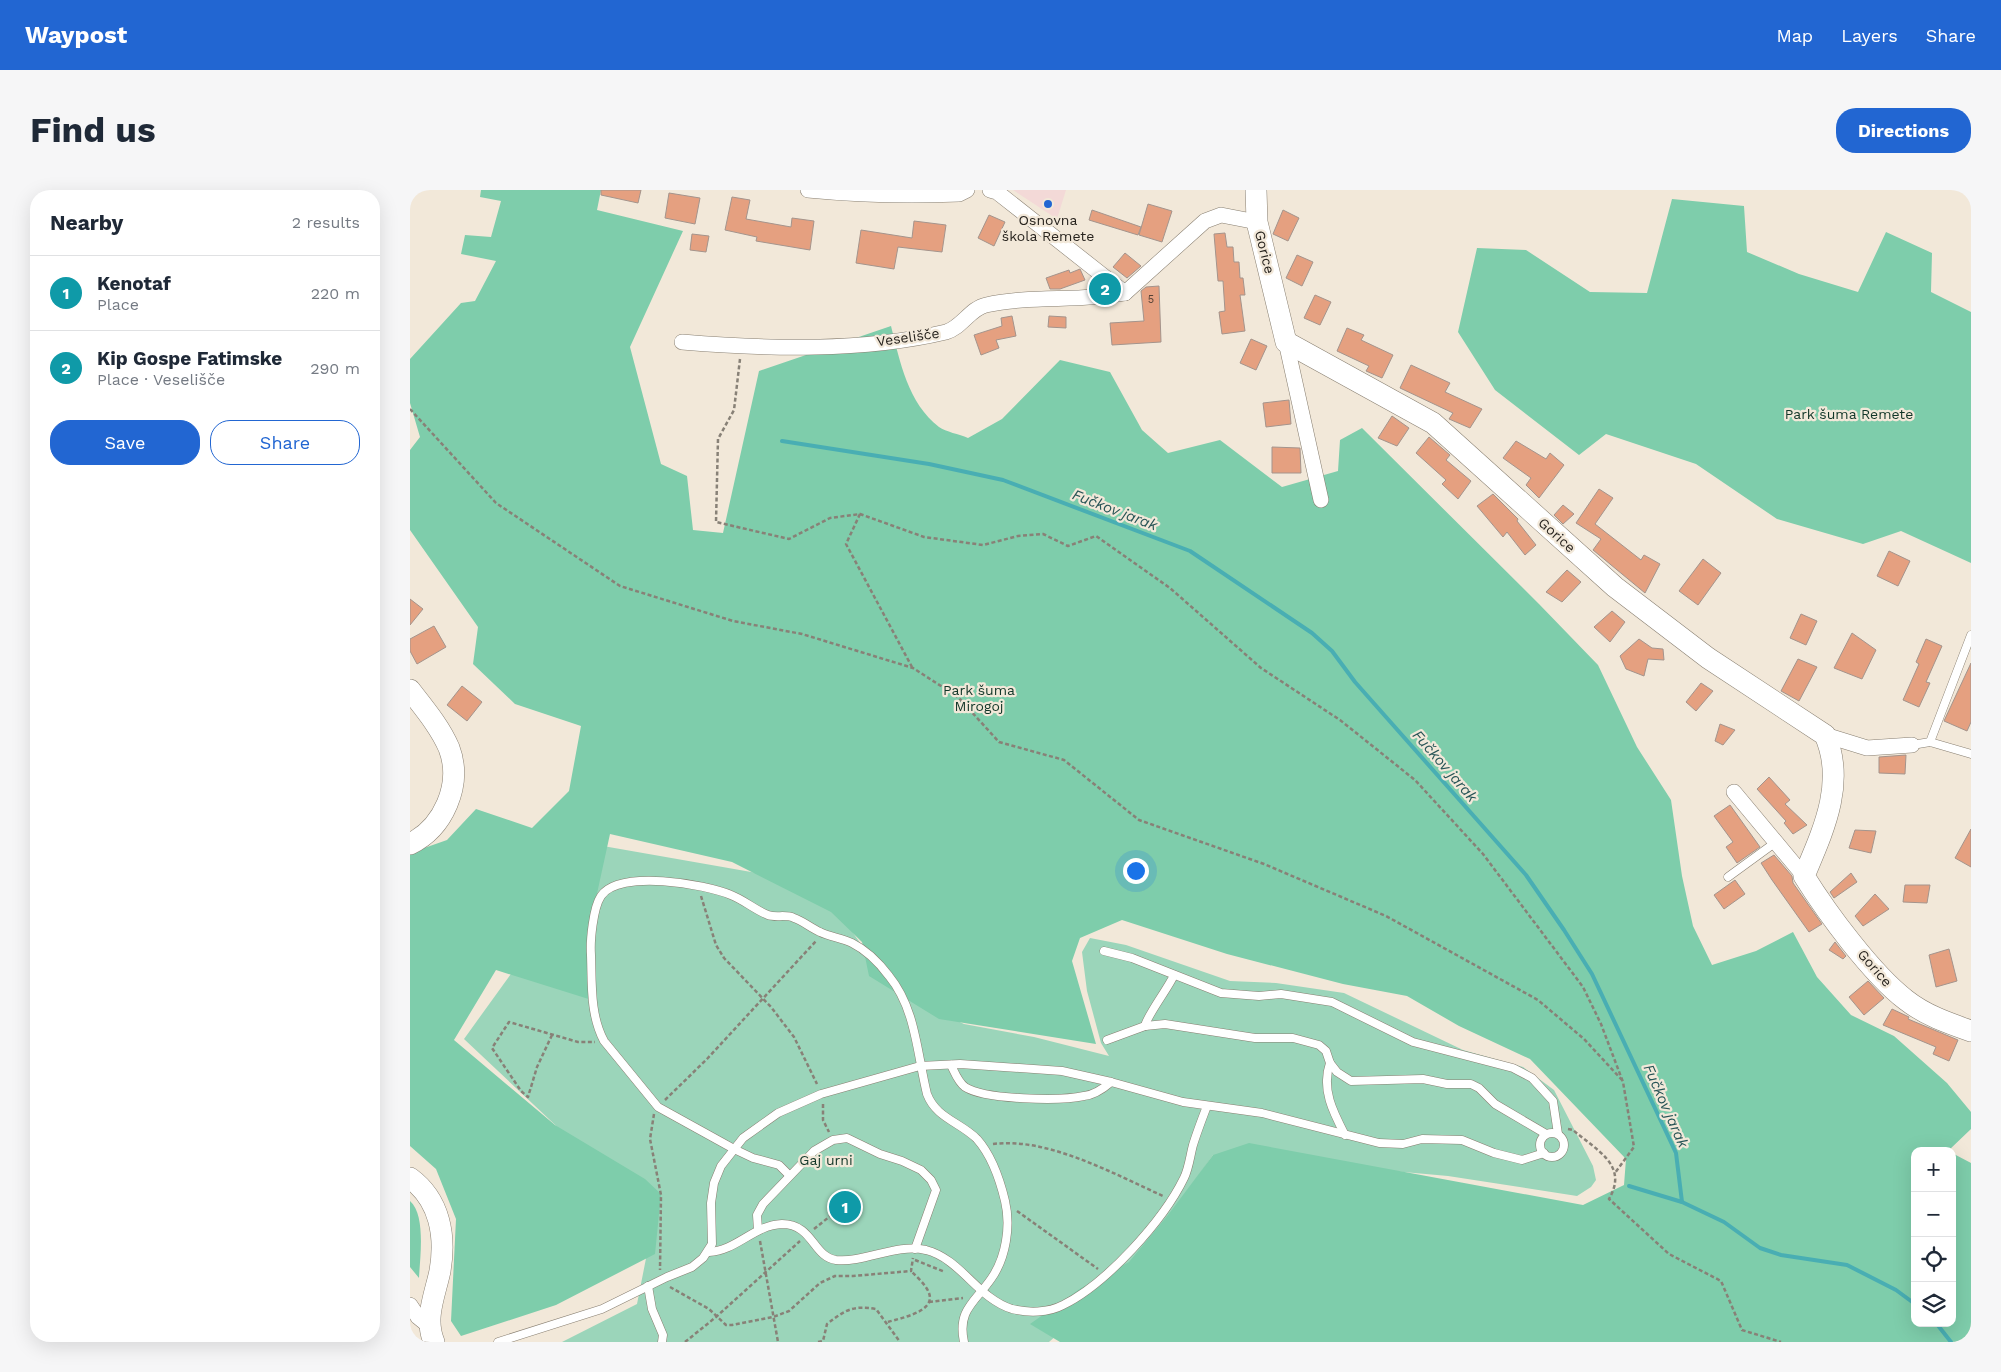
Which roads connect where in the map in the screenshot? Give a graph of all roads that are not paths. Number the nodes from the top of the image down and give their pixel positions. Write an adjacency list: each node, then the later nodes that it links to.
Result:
1 (808, 190): 5 (street)
2 (967, 190): 6 (street)
3 (990, 190): 8 (street)
4 (1256, 190): 7 (street, Gorice)
5 (868, 193): 6 (street)
6 (904, 193)
7 (1257, 222): 8 (street); 10 (street, Gorice)
8 (1125, 293): 9 (street, Veselišče)
9 (682, 342)
10 (1286, 342): 11 (street, Gorice); 14 (street, Gorice)
11 (1321, 500)
12 (1971, 635): 15 (lane)
13 (410, 690): 20 (street)
14 (1825, 735): 16 (street, Gorice); 21 (street)
15 (1930, 742): 16 (lane); 17 (lane)
16 (1912, 745)
17 (1971, 754)
18 (1734, 792): 19 (street, Gorice)
19 (1776, 842): 21 (street, Gorice); 22 (lane)
20 (410, 844)
21 (1804, 876): 26 (street, Gorice)
22 (1728, 877)
23 (1104, 951): 24 (lane)
24 (1174, 975): 25 (lane); 33 (lane)
25 (1145, 1026): 27 (lane); 28 (lane)
26 (1971, 1031)
27 (1107, 1040)
28 (1330, 1063): 34 (lane); 35 (lane)
29 (951, 1065): 30 (lane); 31 (lane); 31 (lane)
30 (920, 1066): 36 (lane); 36 (lane); 44 (lane)
31 (1111, 1082): 32 (lane)
32 (1207, 1106): 35 (lane); 44 (lane)
33 (1558, 1131): 34 (lane); 37 (lane)
34 (1546, 1134): 37 (lane)
35 (1345, 1135): 37 (lane)
36 (734, 1150): 38 (lane); 42 (lane)
37 (1544, 1154)
38 (789, 1174): 40 (lane); 41 (lane)
39 (410, 1178): 46 (street)
40 (758, 1230): 41 (lane); 42 (lane)
41 (915, 1249): 44 (lane)
42 (709, 1252): 43 (lane)
43 (648, 1286): 47 (lane); 48 (lane)
44 (978, 1295): 49 (lane)
45 (410, 1305): 46 (street)
46 (431, 1334)
47 (498, 1342)
48 (662, 1342)
49 (964, 1342)

